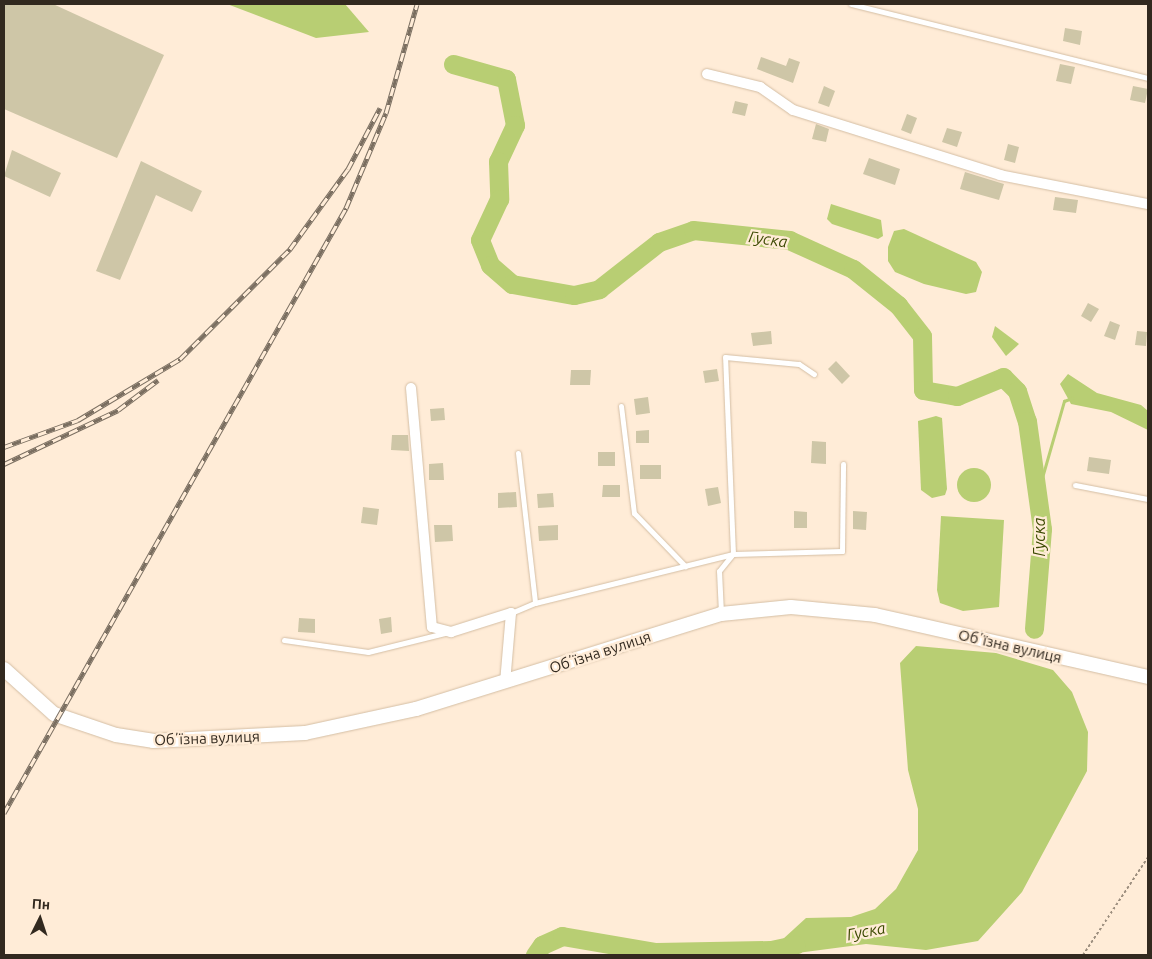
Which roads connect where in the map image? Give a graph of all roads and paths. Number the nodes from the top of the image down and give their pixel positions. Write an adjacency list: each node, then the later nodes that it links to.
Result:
1 (850, 4): 3 (lane)
2 (707, 74): 4 (street)
3 (1148, 78)
4 (1148, 204)
5 (814, 374): 12 (lane)
6 (411, 388): 17 (street)
7 (621, 406): 13 (lane)
8 (518, 453): 14 (lane)
9 (843, 464): 12 (lane)
10 (1075, 486): 11 (lane)
11 (1148, 499)
12 (733, 554): 13 (lane); 16 (lane)
13 (685, 566): 14 (lane)
14 (535, 603): 15 (lane)
15 (511, 613): 17 (street); 21 (street)
16 (721, 614): 20 (street, Обʼїзна вулиця); 21 (street, Обʼїзна вулиця)
17 (451, 632): 18 (lane)
18 (284, 640)
19 (4, 670): 21 (street, Обʼїзна вулиця)
20 (1148, 677)
21 (505, 683)
22 (1148, 857): 23 (path)
23 (1083, 955)

